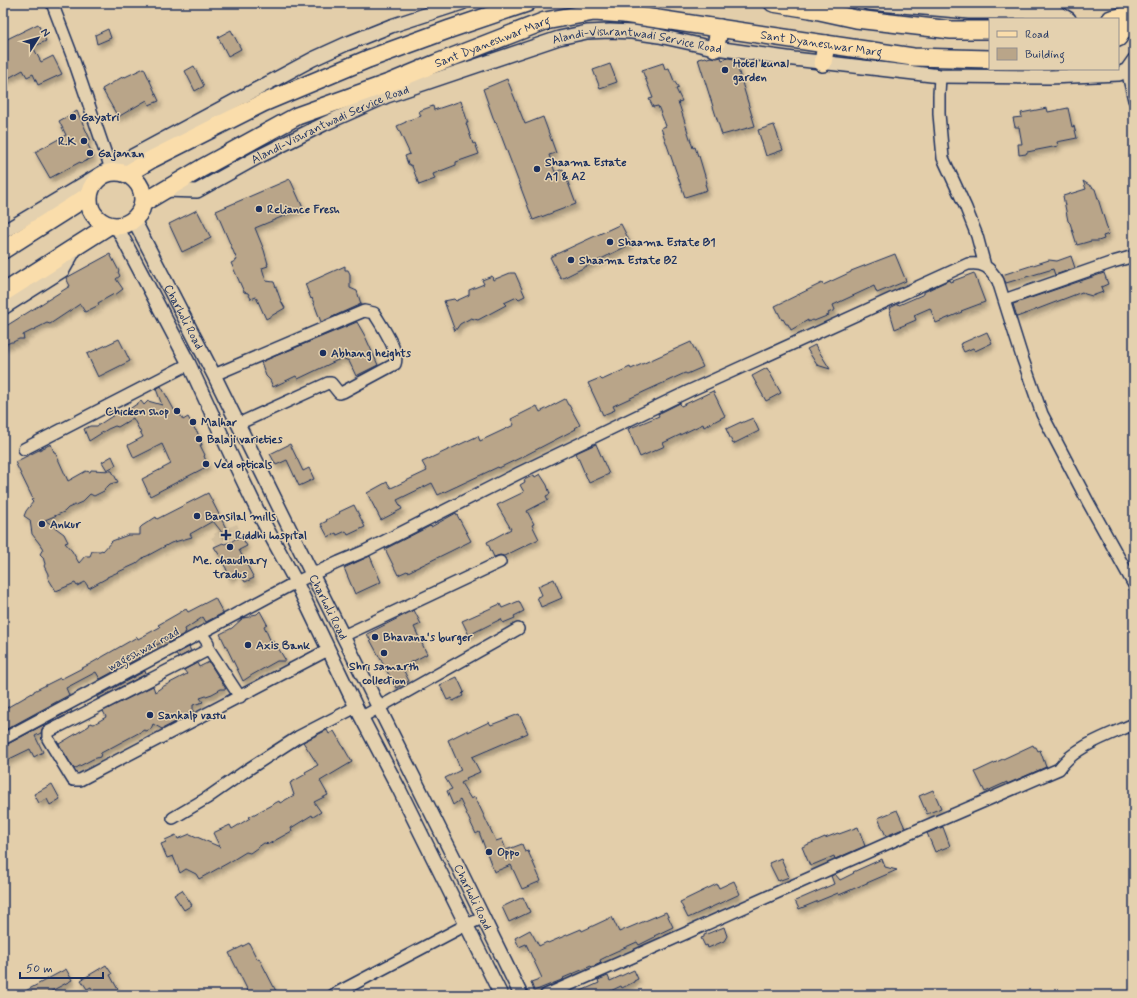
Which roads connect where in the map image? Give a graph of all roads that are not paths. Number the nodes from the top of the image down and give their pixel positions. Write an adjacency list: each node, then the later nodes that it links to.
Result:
1 (52, 3): 21 (street)
2 (462, 3): 21 (street)
3 (527, 3): 21 (main road)
4 (773, 3): 12 (main road)
5 (868, 3): 7 (street)
6 (1025, 7): 7 (street); 9 (street)
7 (968, 8)
8 (1134, 14): 10 (main road); 13 (main road)
9 (1067, 18)
10 (1116, 18)
11 (720, 28): 14 (main road, Sant Dyaneshwar Marg); 15 (main road); 22 (main road, Sant Dyaneshwar Marg)
12 (989, 30)
13 (1119, 36)
14 (826, 44): 16 (main road, Sant Dyaneshwar Marg); 17 (main road)
15 (715, 48): 17 (street, Alandi-Vishrantwadi Service Road); 22 (street, Alandi-Vishrantwadi Service Road)
16 (989, 60)
17 (823, 63): 19 (street, Alandi-Vishrantwadi Service Road)
18 (1130, 65): 19 (street, Alandi-Vishrantwadi Service Road); 20 (street)
19 (940, 76): 31 (street)
20 (1134, 100)
21 (116, 171): 23 (main road); 24 (main road); 27 (street)
22 (164, 190): 24 (main road, Sant Dyaneshwar Marg)
23 (88, 196): 26 (main road); 29 (main road)
24 (143, 203): 25 (main road)
25 (134, 220): 26 (main road); 33 (street, Charholi Road)
26 (113, 227): 28 (main road); 36 (street, Charholi Road)
27 (3, 232)
28 (76, 246): 32 (main road); 35 (street)
29 (3, 250)
30 (1134, 256): 34 (street)
31 (985, 266): 34 (street); 42 (street, wageshwar road)
32 (3, 293)
33 (176, 300): 36 (street); 38 (street, Charholi Road)
34 (1004, 300): 44 (street)
35 (3, 308)
36 (160, 308): 37 (street, Charholi Road)
37 (190, 364): 40 (street); 43 (street, Charholi Road)
38 (214, 374): 39 (street, Charholi Road); 39 (street)
39 (238, 424): 42 (street, Charholi Road)
40 (24, 449)
41 (500, 562): 47 (street)
42 (312, 574): 43 (street, wageshwar road); 47 (street, Charholi Road)
43 (296, 582): 46 (street, wageshwar road); 49 (street, Charholi Road)
44 (1134, 585)
45 (518, 629): 51 (street)
46 (200, 633): 48 (street); 54 (street, wageshwar road)
47 (343, 636): 51 (street, Charholi Road)
48 (208, 648): 50 (street); 50 (street)
49 (328, 650): 50 (street); 52 (street, Charholi Road)
50 (240, 697)
51 (378, 707): 52 (street); 56 (street, Charholi Road)
52 (359, 712): 55 (street); 57 (street, Charholi Road)
53 (1134, 724): 61 (street)
54 (3, 739)
55 (172, 818)
56 (483, 918): 57 (street); 60 (street, Charholi Road)
57 (466, 925): 58 (street); 59 (street, Charholi Road)
58 (333, 995)
59 (501, 995)
60 (521, 995)
61 (546, 995)

